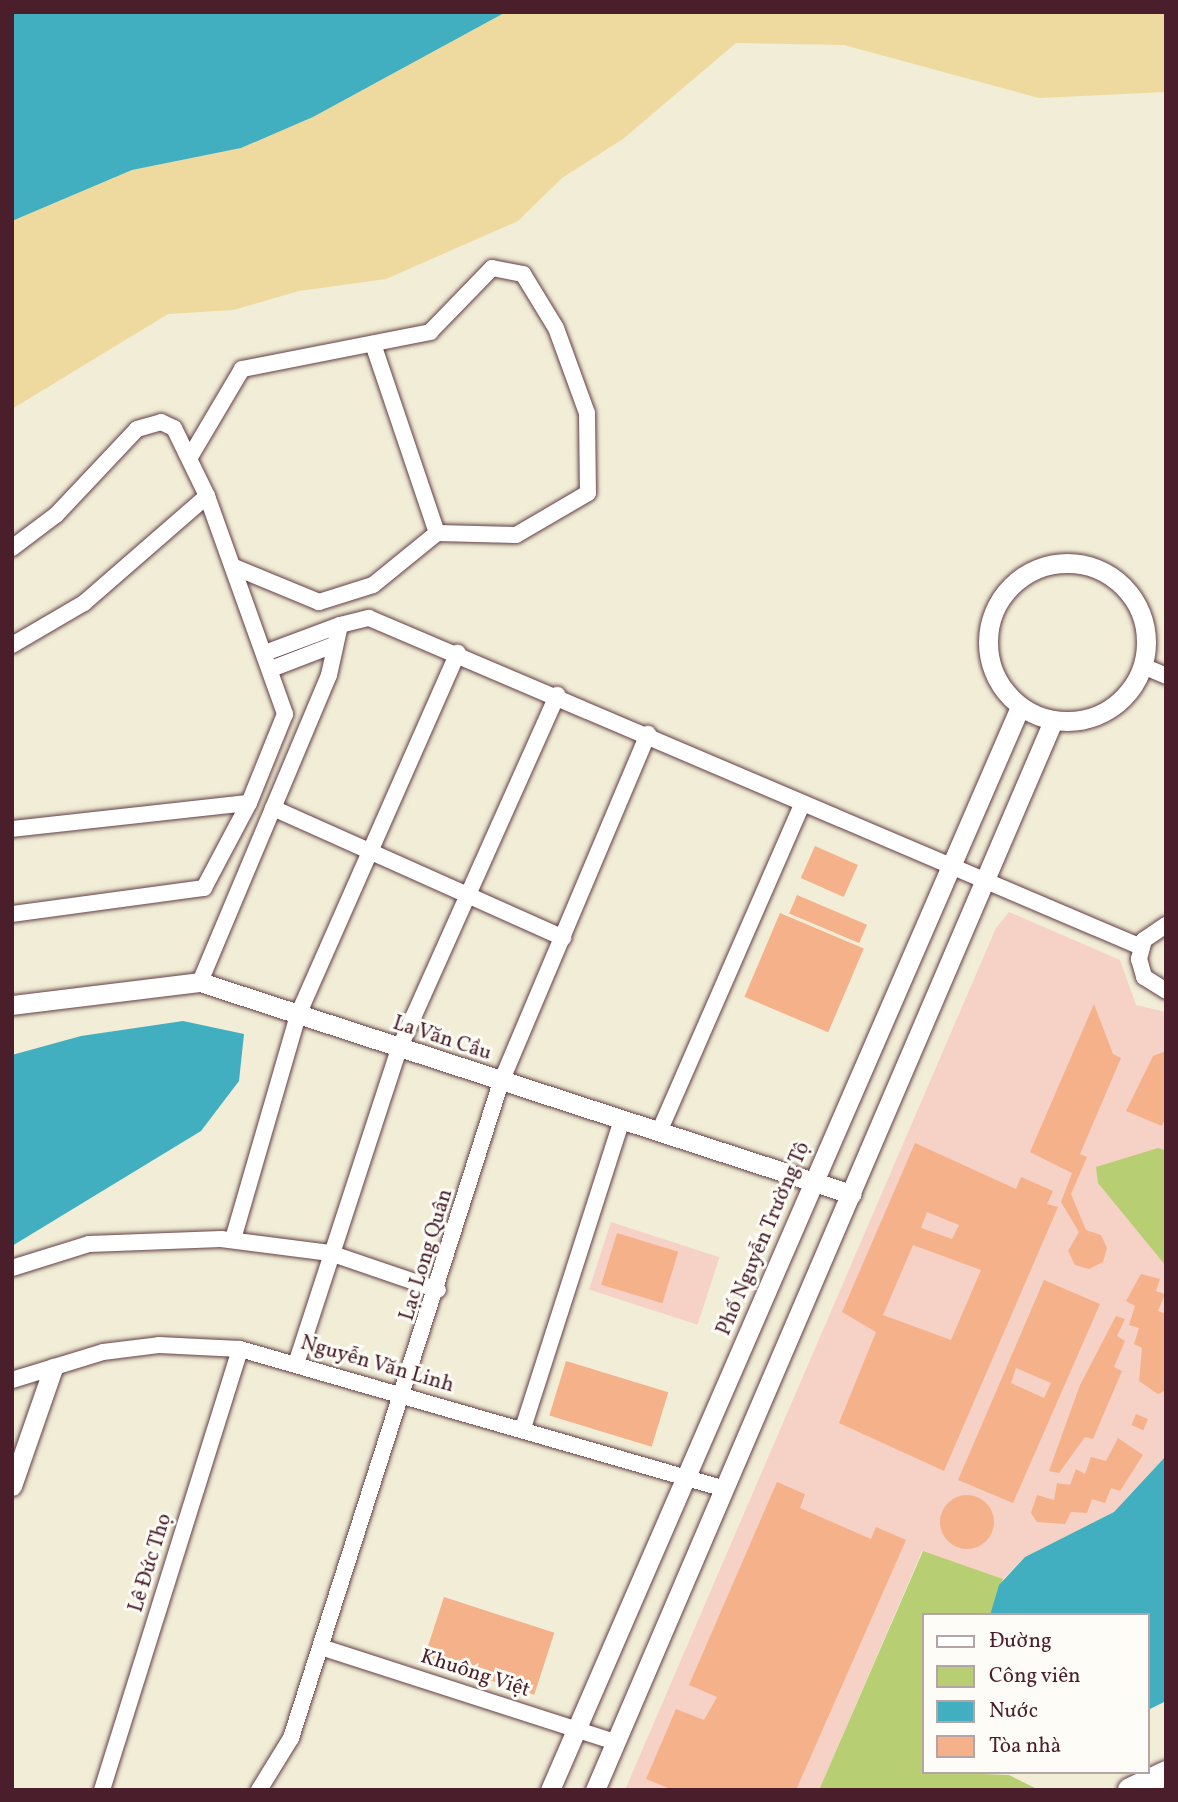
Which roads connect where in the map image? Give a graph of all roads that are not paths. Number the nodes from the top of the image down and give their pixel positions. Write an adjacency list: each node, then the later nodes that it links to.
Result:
1 (373, 344): 2 (street); 4 (street); 4 (street)
2 (190, 457): 3 (street); 5 (street)
3 (207, 496): 6 (street); 8 (street)
4 (437, 533): 6 (street)
5 (12, 548)
6 (234, 567): 11 (street)
7 (340, 625): 9 (street); 10 (street); 11 (street)
8 (12, 645)
9 (334, 645): 11 (street); 20 (street)
10 (458, 653): 14 (street); 22 (street)
11 (268, 661): 18 (street)
12 (1143, 666): 13 (street); 15 (street); 16 (street)
13 (1166, 676)
14 (557, 695): 17 (street); 25 (street)
15 (1020, 707): 16 (street); 23 (street, Phố Nguyễn Trường Tộ)
16 (1053, 721): 24 (street)
17 (648, 734): 19 (street); 28 (street, Lạc Long Quân)
18 (249, 803): 21 (street); 26 (street)
19 (802, 804): 23 (street); 37 (street)
20 (272, 808): 22 (street); 30 (street)
21 (12, 829)
22 (372, 853): 25 (street); 33 (street)
23 (950, 868): 24 (street); 38 (street, Phố Nguyễn Trường Tộ)
24 (985, 881): 29 (street); 39 (street)
25 (468, 896): 28 (street); 34 (street)
26 (12, 914)
27 (1166, 925): 29 (street)
28 (563, 938): 35 (street, Lạc Long Quân)
29 (1141, 947): 31 (street)
30 (200, 982): 32 (street, La Văn Cầu); 33 (street, La Văn Cầu)
31 (1166, 991)
32 (12, 1005)
33 (298, 1015): 34 (street, La Văn Cầu); 40 (street)
34 (399, 1049): 35 (street, La Văn Cầu); 41 (street)
35 (501, 1082): 36 (street, La Văn Cầu); 43 (street, Lạc Long Quân)
36 (622, 1120): 37 (street, La Văn Cầu); 49 (street)
37 (659, 1132): 38 (street, La Văn Cầu)
38 (814, 1181): 39 (street, La Văn Cầu); 50 (street, Phố Nguyễn Trường Tộ)
39 (851, 1194): 52 (street)
40 (233, 1239): 41 (street); 42 (street)
41 (330, 1253): 43 (street); 45 (street)
42 (12, 1268)
43 (438, 1290): 48 (street, Lạc Long Quân)
44 (240, 1349): 45 (street, Nguyễn Văn Linh); 46 (street, Nguyễn Văn Linh); 57 (street, Lê Đức Thọ)
45 (296, 1364): 48 (street, Nguyễn Văn Linh)
46 (53, 1368): 47 (street, Nguyễn Văn Linh); 51 (street)
47 (12, 1380)
48 (406, 1394): 49 (street, Nguyễn Văn Linh); 53 (street, Lạc Long Quân)
49 (523, 1428): 50 (street, Nguyễn Văn Linh)
50 (686, 1475): 52 (street, Nguyễn Văn Linh); 54 (street, Phố Nguyễn Trường Tộ)
51 (14, 1476)
52 (725, 1489): 55 (street)
53 (321, 1647): 54 (street, Khuông Việt); 58 (street, Lạc Long Quân)
54 (576, 1729): 55 (street, Khuông Việt); 59 (street, Phố Nguyễn Trường Tộ)
55 (615, 1742): 60 (street)
56 (1159, 1776): 61 (main road)
57 (102, 1790)
58 (258, 1790)
59 (550, 1790)
60 (595, 1790)
61 (1130, 1790)

